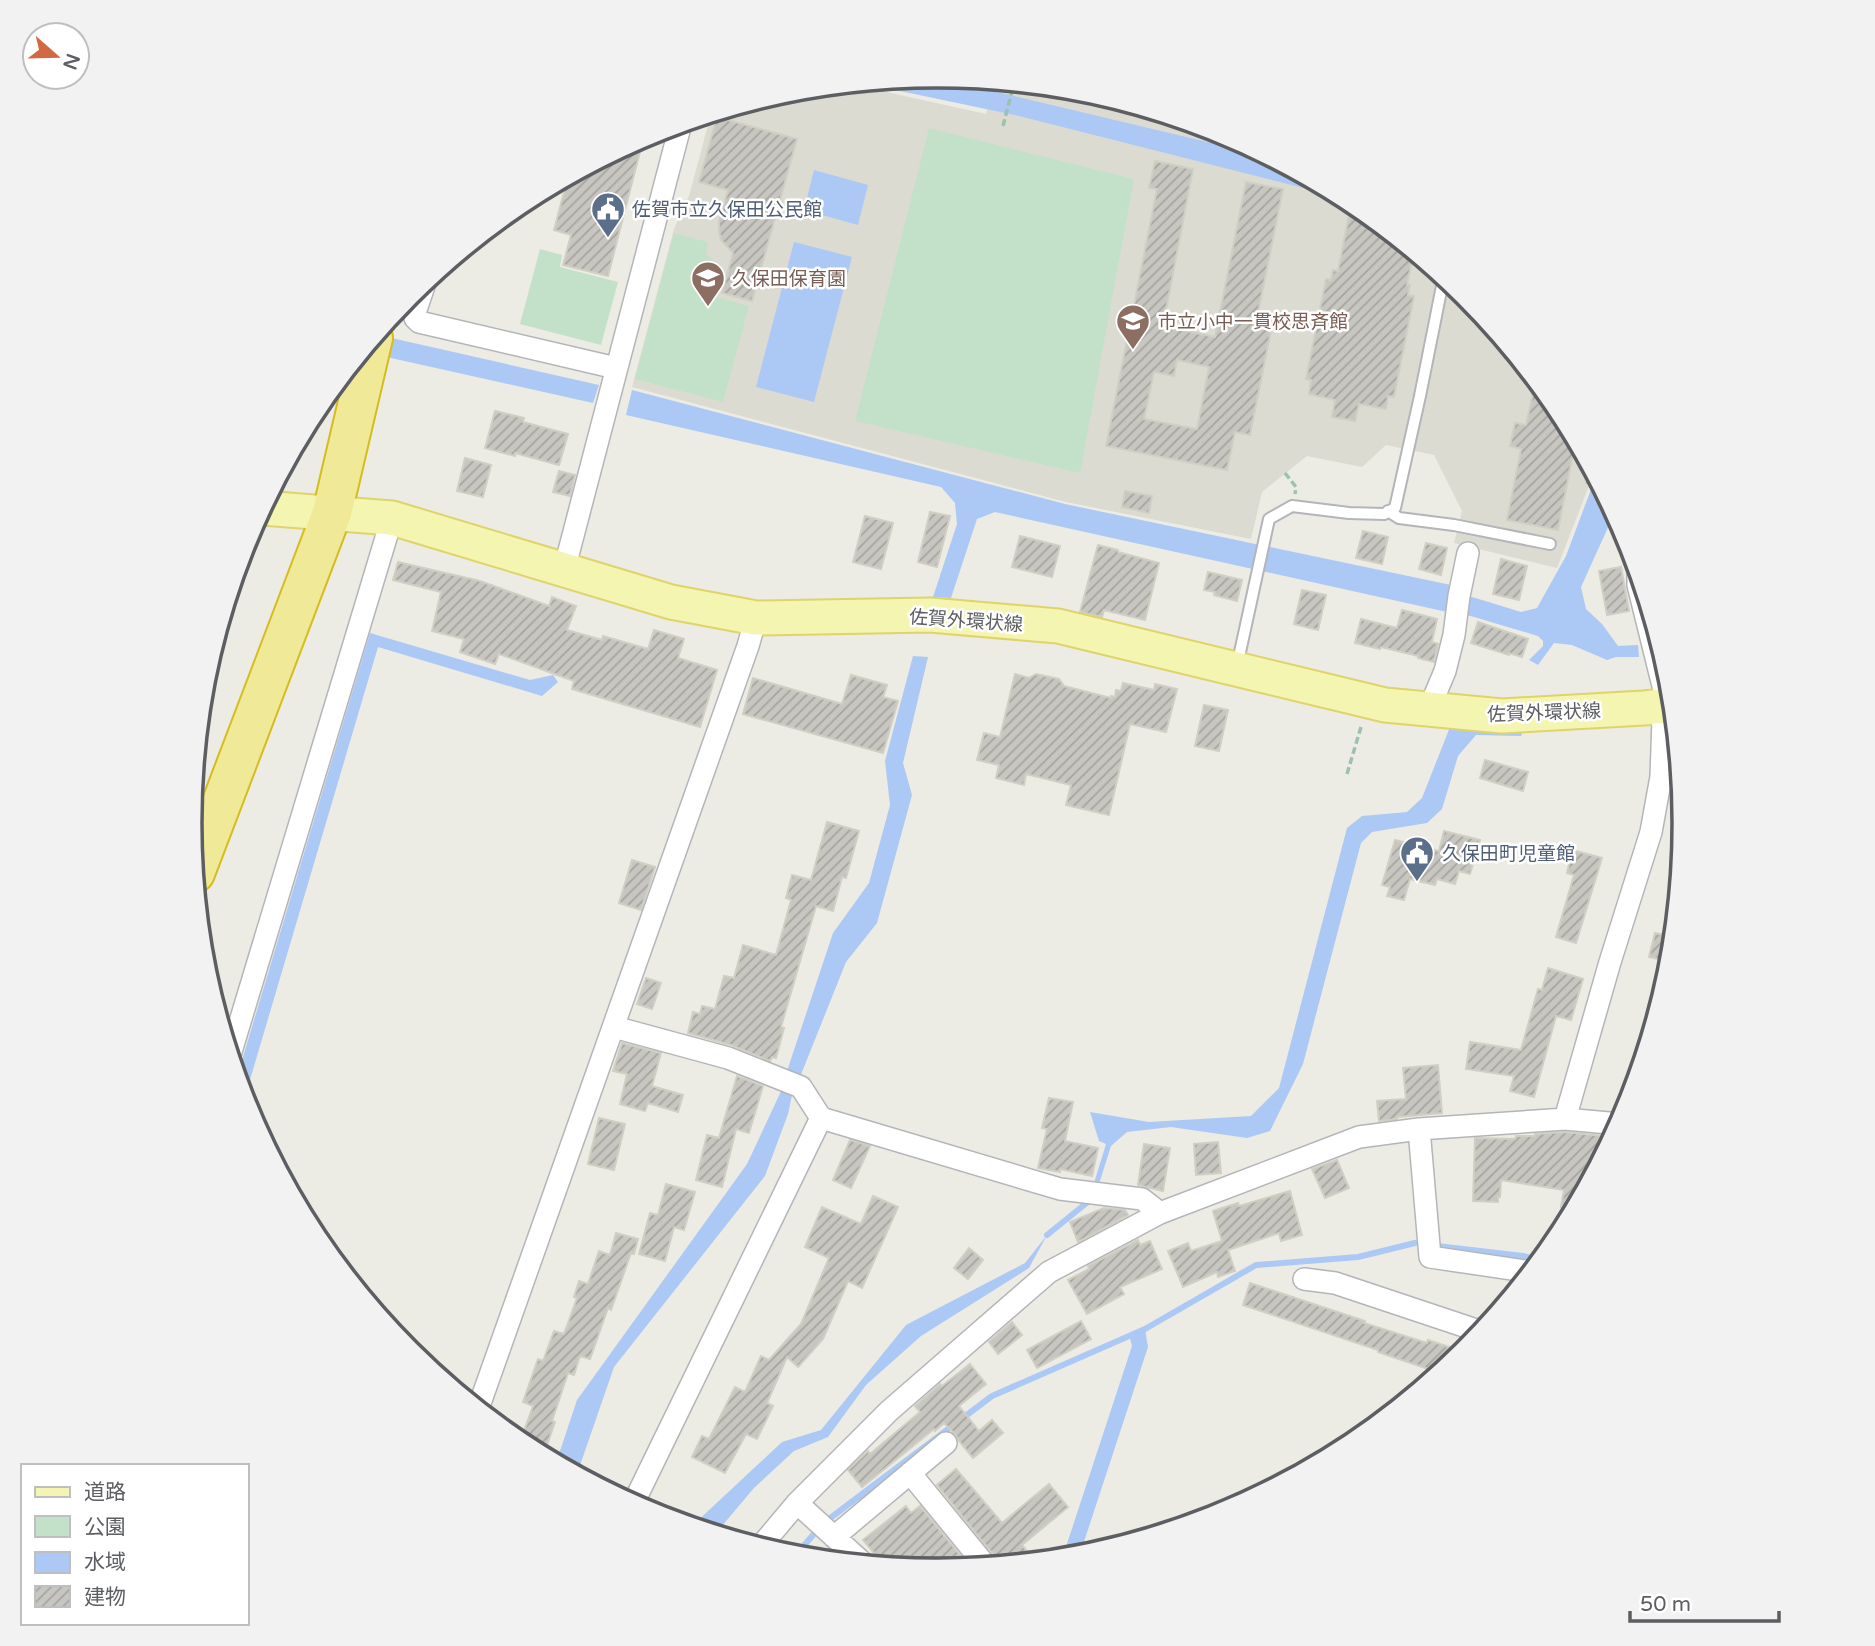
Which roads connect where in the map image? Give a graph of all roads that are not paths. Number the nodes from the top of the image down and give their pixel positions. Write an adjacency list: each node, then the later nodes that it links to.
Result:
1 (678, 135): 5 (street)
2 (1442, 288): 7 (lane)
3 (419, 301): 5 (street)
4 (368, 358): 8 (highway)
5 (616, 368): 12 (street)
6 (273, 509): 8 (main road, 佐賀外環状線)
7 (1388, 512): 10 (lane); 14 (lane)
8 (332, 513): 9 (main road, 佐賀外環状線); 18 (highway)
9 (391, 518): 12 (main road, 佐賀外環状線); 20 (street)
10 (1550, 544)
11 (1468, 553): 16 (street)
12 (564, 570): 13 (main road, 佐賀外環状線)
13 (756, 618): 14 (main road, 佐賀外環状線); 19 (street)
14 (1237, 669): 16 (main road, 佐賀外環状線)
15 (1663, 706): 16 (main road, 佐賀外環状線)
16 (1429, 709)
17 (1666, 723): 22 (street)
18 (203, 851)
19 (614, 1027): 21 (street); 29 (street)
20 (235, 1039)
21 (821, 1118): 25 (street); 32 (street)
22 (1565, 1119): 23 (street); 24 (street)
23 (1608, 1123)
24 (1419, 1129): 25 (street); 26 (street)
25 (1160, 1213): 33 (street)
26 (1521, 1270)
27 (1304, 1279): 28 (street)
28 (1471, 1328)
29 (481, 1400)
30 (946, 1443): 31 (street)
31 (910, 1472): 34 (street); 37 (street)
32 (638, 1495)
33 (797, 1503): 34 (street); 35 (street)
34 (834, 1537): 36 (street)
35 (768, 1538)
36 (852, 1553)
37 (979, 1557)

